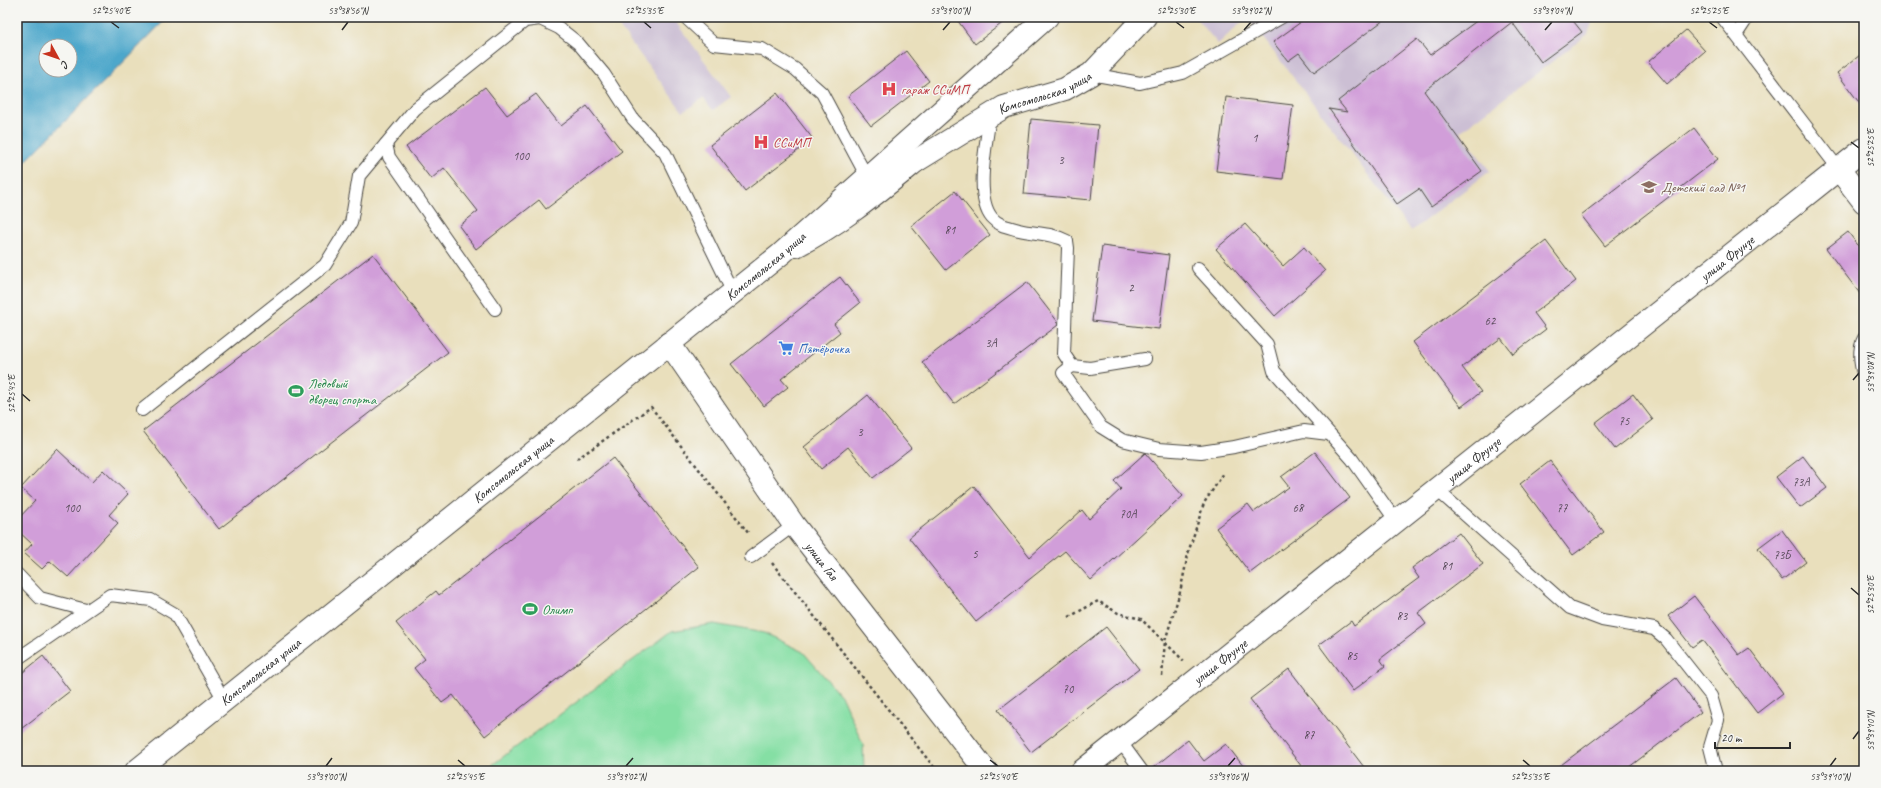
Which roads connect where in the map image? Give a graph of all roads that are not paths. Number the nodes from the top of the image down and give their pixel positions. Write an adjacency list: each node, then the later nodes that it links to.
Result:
1 (685, 17): 15 (lane)
2 (1047, 17): 12 (street, Комсомольская улица)
3 (1145, 17): 8 (street, Комсомольская улица)
4 (1282, 17): 8 (lane)
5 (1722, 17): 7 (lane)
6 (1748, 17): 7 (lane)
7 (1736, 35): 14 (lane)
8 (1091, 74): 9 (street, Комсомольская улица)
9 (990, 115): 13 (street, Комсомольская улица); 24 (lane)
10 (386, 144): 19 (lane); 20 (lane); 26 (lane)
11 (1864, 149): 14 (street, улица Фрунзе)
12 (886, 161): 13 (street); 15 (street, Комсомольская улица)
13 (916, 161): 17 (street, Комсомольская улица)
14 (1838, 168): 16 (street); 28 (street, улица Фрунзе)
15 (867, 177): 17 (street, Комсомольская улица)
16 (1864, 202)
17 (781, 254): 19 (street, Комсомольская улица)
18 (1198, 268): 27 (lane)
19 (733, 293): 22 (street, Комсомольская улица)
20 (495, 309)
21 (1864, 338): 25 (lane)
22 (669, 343): 30 (street, улица Гая); 35 (street, Комсомольская улица)
23 (1146, 359): 24 (lane)
24 (1072, 366): 27 (lane)
25 (1864, 376)
26 (142, 410)
27 (1329, 434): 29 (lane)
28 (1436, 488): 29 (street, улица Фрунзе); 41 (lane)
29 (1396, 521): 36 (street, улица Фрунзе)
30 (794, 525): 31 (lane); 38 (street, улица Гая)
31 (751, 557)
32 (17, 574): 33 (lane)
33 (86, 610): 34 (lane); 35 (lane)
34 (17, 659)
35 (224, 700): 37 (street, Комсомольская улица)
36 (1120, 741): 39 (street, улица Фрунзе); 40 (lane)
37 (136, 771)
38 (986, 771)
39 (1082, 771)
40 (1142, 771)
41 (1716, 771)

